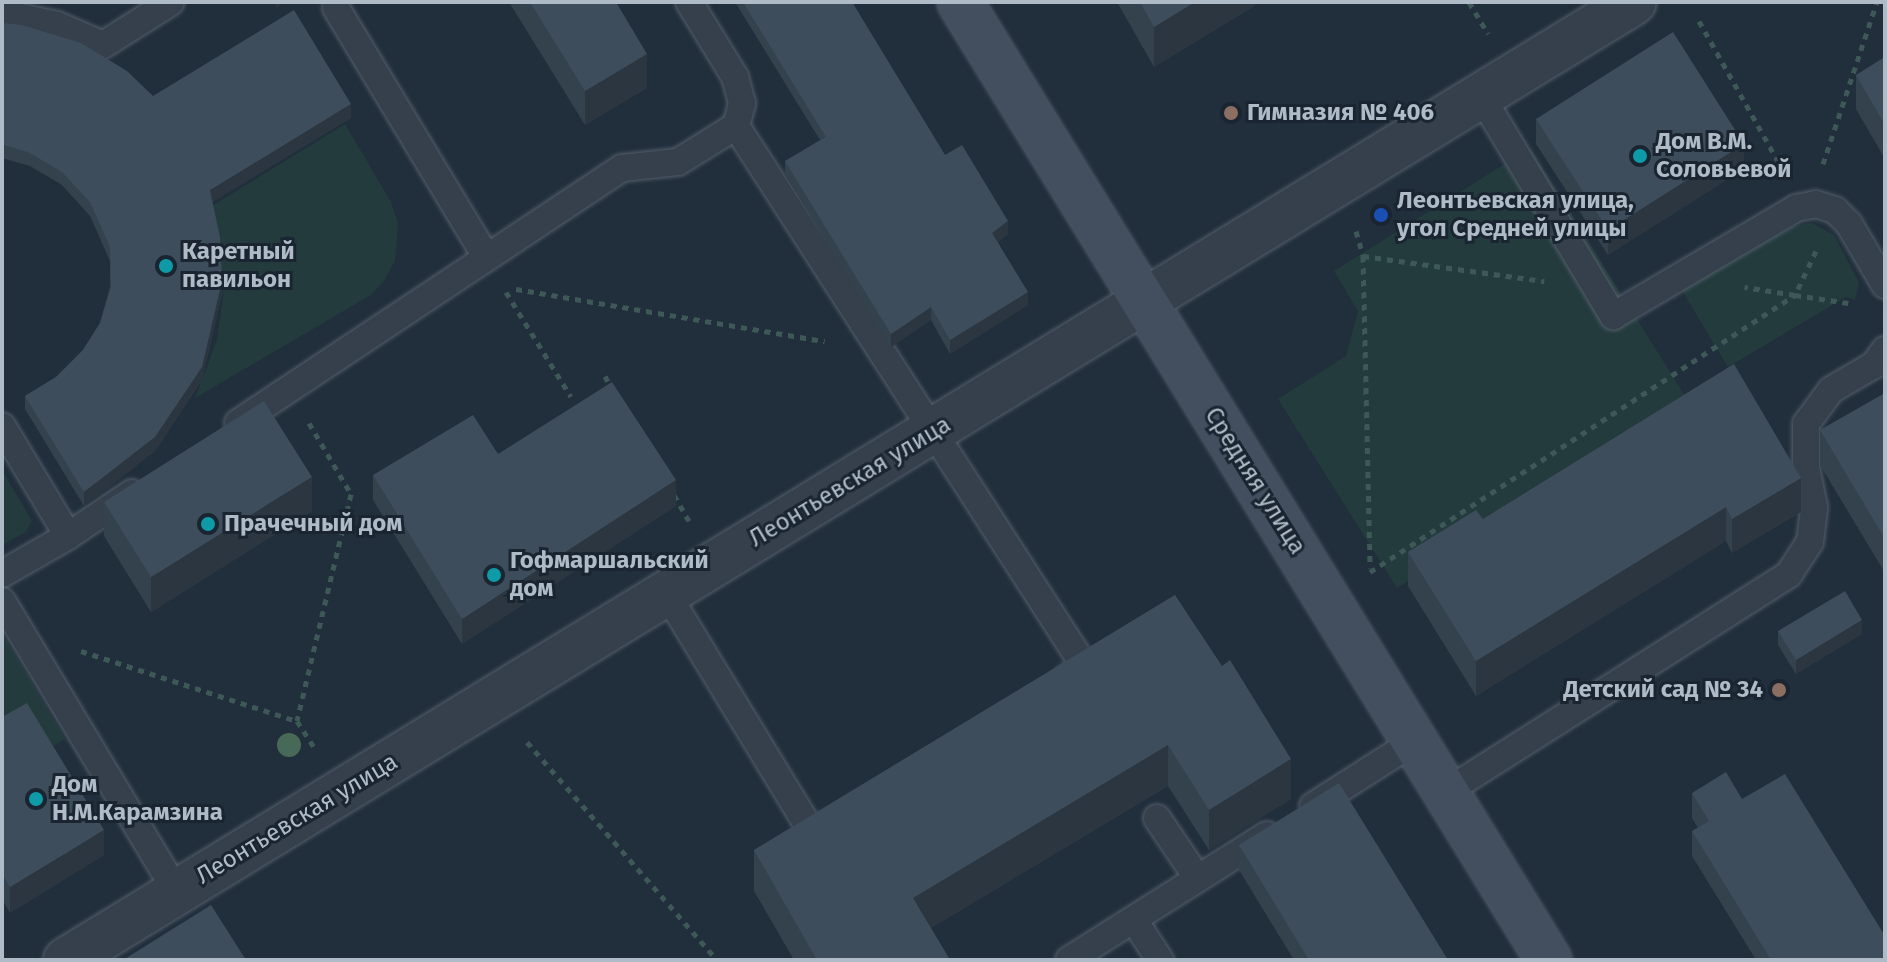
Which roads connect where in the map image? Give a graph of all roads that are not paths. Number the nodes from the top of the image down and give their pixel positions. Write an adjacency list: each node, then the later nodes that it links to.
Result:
1 (171, 2): 6 (lane)
2 (689, 2): 8 (lane)
3 (960, 2): 11 (main road, Средняя улица)
4 (1634, 2): 7 (street, Леонтьевская улица)
5 (336, 8): 9 (lane)
6 (2, 13)
7 (1481, 96): 10 (lane); 11 (street, Леонтьевская улица)
8 (736, 126): 9 (lane); 14 (lane)
9 (486, 257): 15 (lane)
10 (1885, 285)
11 (1145, 302): 14 (street, Леонтьевская улица); 22 (main road, Средняя улица)
12 (1885, 350): 23 (lane)
13 (2, 426): 17 (lane)
14 (930, 433): 19 (street, Леонтьевская улица); 21 (lane)
15 (211, 441)
16 (159, 475): 17 (lane)
17 (68, 536): 18 (lane)
18 (2, 574)
19 (667, 594): 24 (lane); 27 (street, Леонтьевская улица)
20 (2, 601): 27 (lane)
21 (1044, 692)
22 (1415, 741): 23 (main road, Средняя улица); 26 (lane)
23 (1446, 792): 32 (main road, Средняя улица)
24 (854, 809)
25 (1157, 818): 26 (lane)
26 (1198, 879): 28 (lane)
27 (177, 892): 29 (street, Леонтьевская улица)
28 (1134, 920): 30 (lane); 31 (lane)
29 (66, 960)
30 (1069, 960)
31 (1160, 960)
32 (1549, 960)

